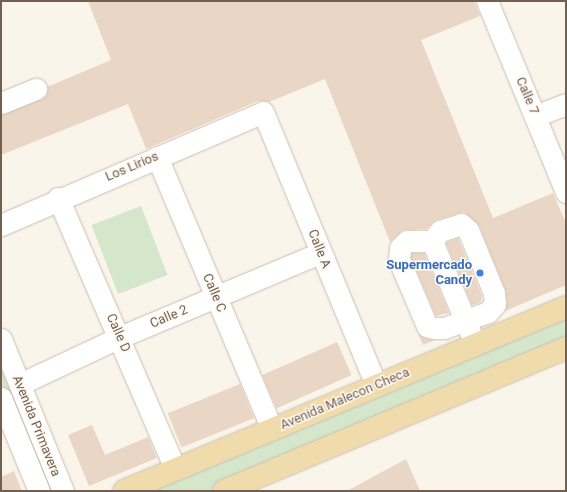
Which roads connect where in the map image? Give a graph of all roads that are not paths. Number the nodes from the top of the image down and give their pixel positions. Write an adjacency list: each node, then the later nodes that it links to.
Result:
1 (487, 1): 6 (street, Calle 7)
2 (36, 89): 3 (street)
3 (1, 104)
4 (566, 104): 6 (street)
5 (263, 112): 7 (street, Los Lirios); 12 (street, Calle A)
6 (535, 116): 8 (street, Calle 7)
7 (156, 157): 9 (street, Los Lirios); 13 (street, Calle C)
8 (566, 192)
9 (58, 198): 10 (street, Los Lirios); 16 (street, Calle D)
10 (1, 225)
11 (432, 241): 15 (street); 15 (street); 15 (street)
12 (320, 253): 13 (street, Calle 2); 21 (street, Calle A)
13 (216, 298): 16 (street, Calle 2); 23 (street, Calle C)
14 (566, 307): 18 (main road, Avenida Malecon Checa)
15 (465, 320): 18 (street)
16 (120, 337): 20 (street, Calle 2); 24 (street, Calle D)
17 (1, 339): 20 (street, Avenida Primavera)
18 (476, 344): 21 (main road, Avenida Malecon Checa)
19 (566, 348): 28 (main road)
20 (20, 384): 26 (street, Avenida Primavera)
21 (376, 385): 23 (main road, Avenida Malecon Checa)
22 (3, 408): 25 (street, Avenida Primavera)
23 (272, 429): 24 (main road, Avenida Malecon Checa)
24 (175, 468): 27 (main road, Avenida Malecon Checa)
25 (39, 491)
26 (62, 491)
27 (124, 491)
28 (224, 491)

